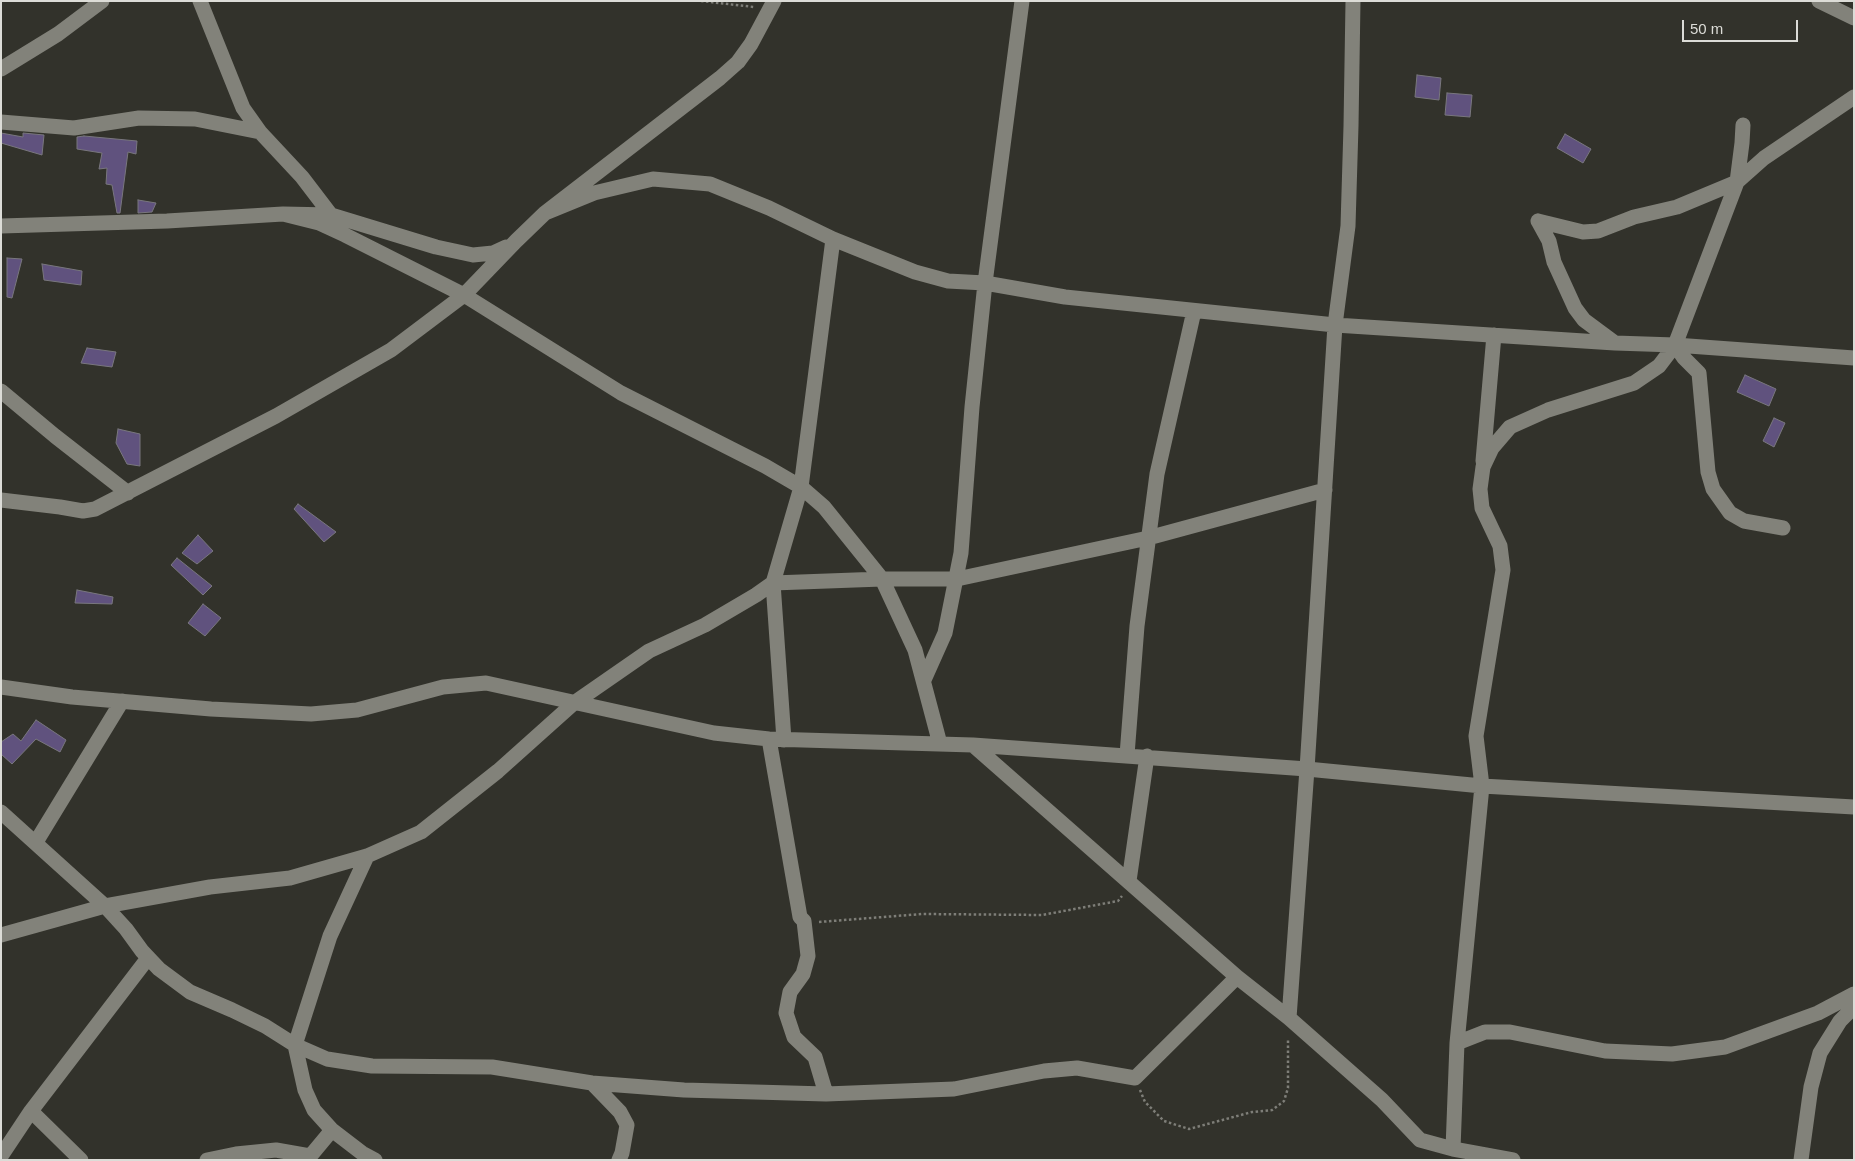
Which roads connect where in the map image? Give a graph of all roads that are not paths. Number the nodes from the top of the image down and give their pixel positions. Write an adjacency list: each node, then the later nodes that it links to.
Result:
1 (102, 1): 8 (street)
2 (200, 1): 12 (street)
3 (1022, 1): 20 (street)
4 (1353, 1): 23 (street)
5 (1819, 1): 7 (street)
6 (772, 5): 14 (street)
7 (1854, 18)
8 (1, 69)
9 (1854, 97): 13 (street)
10 (1, 122): 12 (street)
11 (1742, 125): 13 (street)
12 (260, 132): 16 (street)
13 (1736, 182): 25 (street); 26 (street)
14 (546, 213): 18 (street); 19 (street)
15 (283, 214): 16 (street); 17 (street); 21 (street)
16 (331, 215): 19 (street)
17 (2, 231)
18 (833, 239): 20 (street); 30 (street)
19 (516, 241): 21 (street)
20 (986, 283): 22 (street); 37 (street)
21 (464, 295): 30 (street); 32 (street)
22 (1194, 311): 23 (street); 35 (street)
23 (1335, 325): 24 (street); 31 (street)
24 (1494, 335): 25 (street); 29 (street)
25 (1615, 343): 26 (street)
26 (1675, 345): 27 (street); 29 (street); 34 (street)
27 (1854, 358)
28 (1, 391): 32 (street)
29 (1483, 467): 49 (street)
30 (801, 487): 36 (street); 38 (street)
31 (1325, 490): 35 (street); 48 (street)
32 (128, 493): 33 (street)
33 (1, 500)
34 (1783, 528)
35 (1148, 538): 37 (street); 46 (street)
36 (882, 578): 37 (street); 38 (street); 39 (street)
37 (957, 579): 39 (street)
38 (773, 583): 42 (street); 43 (street)
39 (924, 680): 44 (street)
40 (1, 687): 41 (street)
41 (122, 701): 42 (street); 52 (street)
42 (574, 703): 43 (street); 53 (street)
43 (777, 740): 44 (street); 65 (street)
44 (940, 744): 45 (street)
45 (973, 745): 46 (street); 54 (street)
46 (1127, 755): 47 (street)
47 (1147, 756): 48 (street); 54 (street)
48 (1307, 769): 49 (street); 61 (street)
49 (1482, 786): 50 (street); 62 (street)
50 (1854, 808)
51 (1, 812): 52 (street)
52 (36, 842): 55 (street)
53 (367, 856): 55 (street); 63 (street)
54 (1129, 881): 58 (street)
55 (105, 906): 56 (street); 57 (street)
56 (1, 935)
57 (148, 958): 63 (street); 66 (street)
58 (1237, 977): 61 (street); 65 (street)
59 (1854, 994): 62 (street)
60 (1854, 1007): 76 (street)
61 (1289, 1018): 68 (street)
62 (1457, 1044): 68 (street)
63 (295, 1045): 64 (street); 67 (street)
64 (592, 1083): 65 (street); 74 (street)
65 (826, 1094)
66 (31, 1110): 69 (street); 71 (street)
67 (332, 1130): 70 (street); 73 (street)
68 (1454, 1149): 75 (street)
69 (1, 1156)
70 (308, 1158): 72 (street)
71 (81, 1160)
72 (207, 1160)
73 (375, 1160)
74 (619, 1160)
75 (1514, 1160)
76 (1802, 1160)

